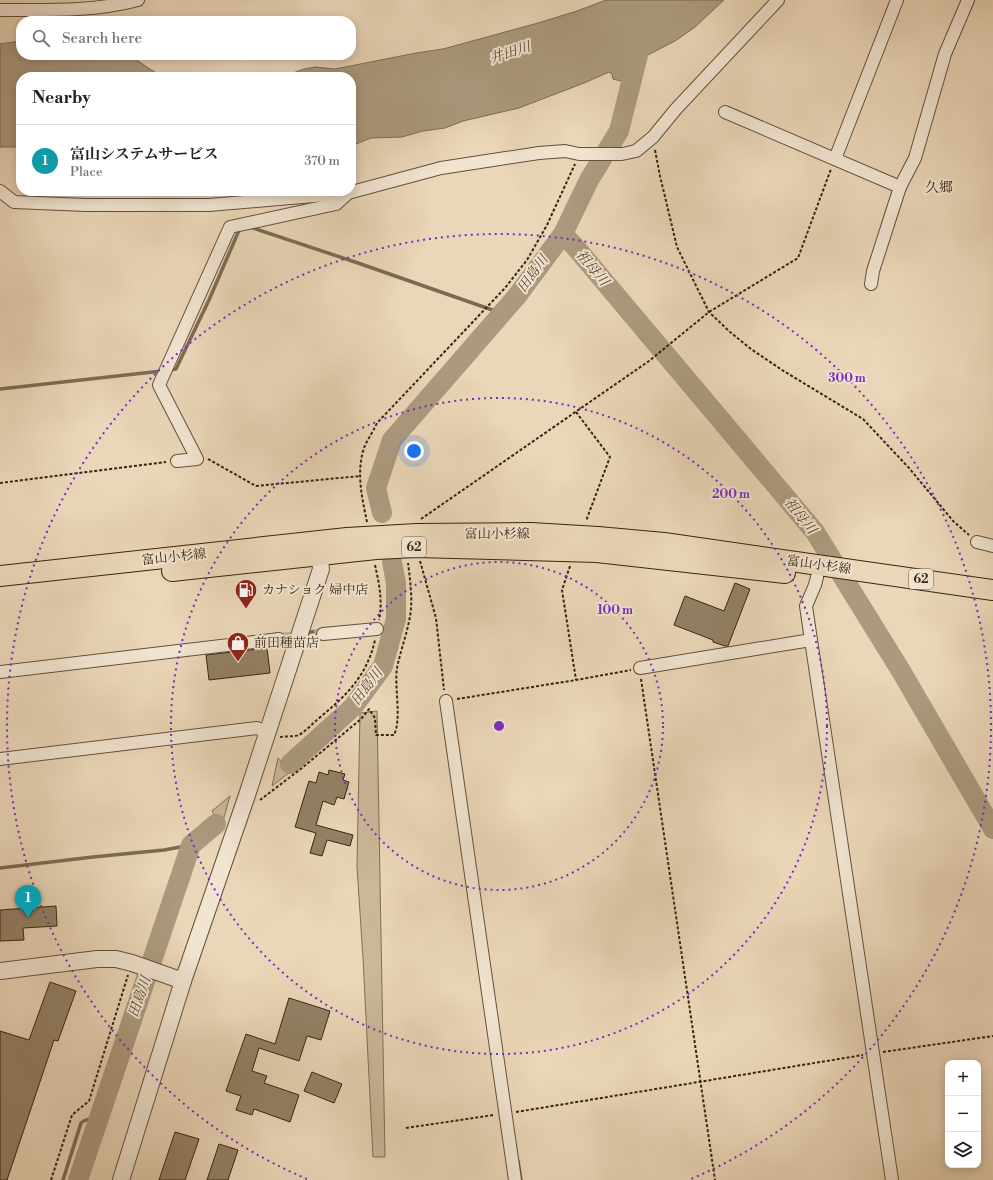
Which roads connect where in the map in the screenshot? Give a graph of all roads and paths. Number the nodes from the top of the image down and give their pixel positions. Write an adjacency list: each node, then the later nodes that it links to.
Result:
1 (138, 0): 5 (street)
2 (778, 0): 7 (street)
3 (897, 0): 9 (street)
4 (968, 0): 10 (street)
5 (0, 10)
6 (725, 112): 9 (street)
7 (653, 136): 8 (street); 16 (path)
8 (579, 154): 12 (street); 20 (path)
9 (835, 159): 10 (street); 16 (path)
10 (900, 187): 15 (street)
11 (0, 191): 13 (street)
12 (356, 191)
13 (314, 196)
14 (345, 196): 18 (street)
15 (871, 284)
16 (709, 312): 17 (path); 25 (path)
17 (576, 412): 22 (path); 24 (path)
18 (197, 459): 19 (street); 20 (path)
19 (177, 461): 21 (path)
20 (360, 476): 23 (path)
21 (0, 483)
22 (419, 520)
23 (368, 522)
24 (584, 528)
25 (977, 542): 26 (street)
26 (993, 546)
27 (318, 548): 29 (main road, 富山小杉線 / 62); 31 (main road, 富山小杉線 / 62); 32 (main road, 富山小杉線 / 62); 34 (main road, 富山小杉線 / 62); 45 (street)
28 (412, 548): 29 (main road, 富山小杉線 / 62); 31 (main road, 富山小杉線 / 62); 44 (path); 47 (path)
29 (372, 550): 37 (path)
30 (571, 562): 43 (path)
31 (821, 574): 33 (main road, 富山小杉線 / 62); 40 (street)
32 (0, 576)
33 (854, 576): 35 (main road, 富山小杉線 / 62); 36 (main road, 富山小杉線 / 62)
34 (0, 588)
35 (993, 590)
36 (993, 603)
37 (377, 629): 38 (street); 45 (path)
38 (323, 634)
39 (279, 639): 42 (street)
40 (811, 640): 41 (street); 52 (street)
41 (640, 668): 43 (path); 53 (path)
42 (0, 672)
43 (576, 680): 44 (path)
44 (446, 700): 54 (street)
45 (268, 733): 46 (street); 47 (street)
46 (0, 759)
47 (246, 798): 50 (street)
48 (135, 964): 49 (street); 50 (street); 56 (path)
49 (0, 972)
50 (183, 981): 57 (street)
51 (993, 1036): 52 (path)
52 (873, 1053): 53 (path); 60 (street)
53 (701, 1081): 54 (path); 59 (path)
54 (504, 1114): 55 (path); 58 (street)
55 (406, 1128)
56 (51, 1180)
57 (121, 1180)
58 (515, 1180)
59 (715, 1180)
60 (892, 1180)

